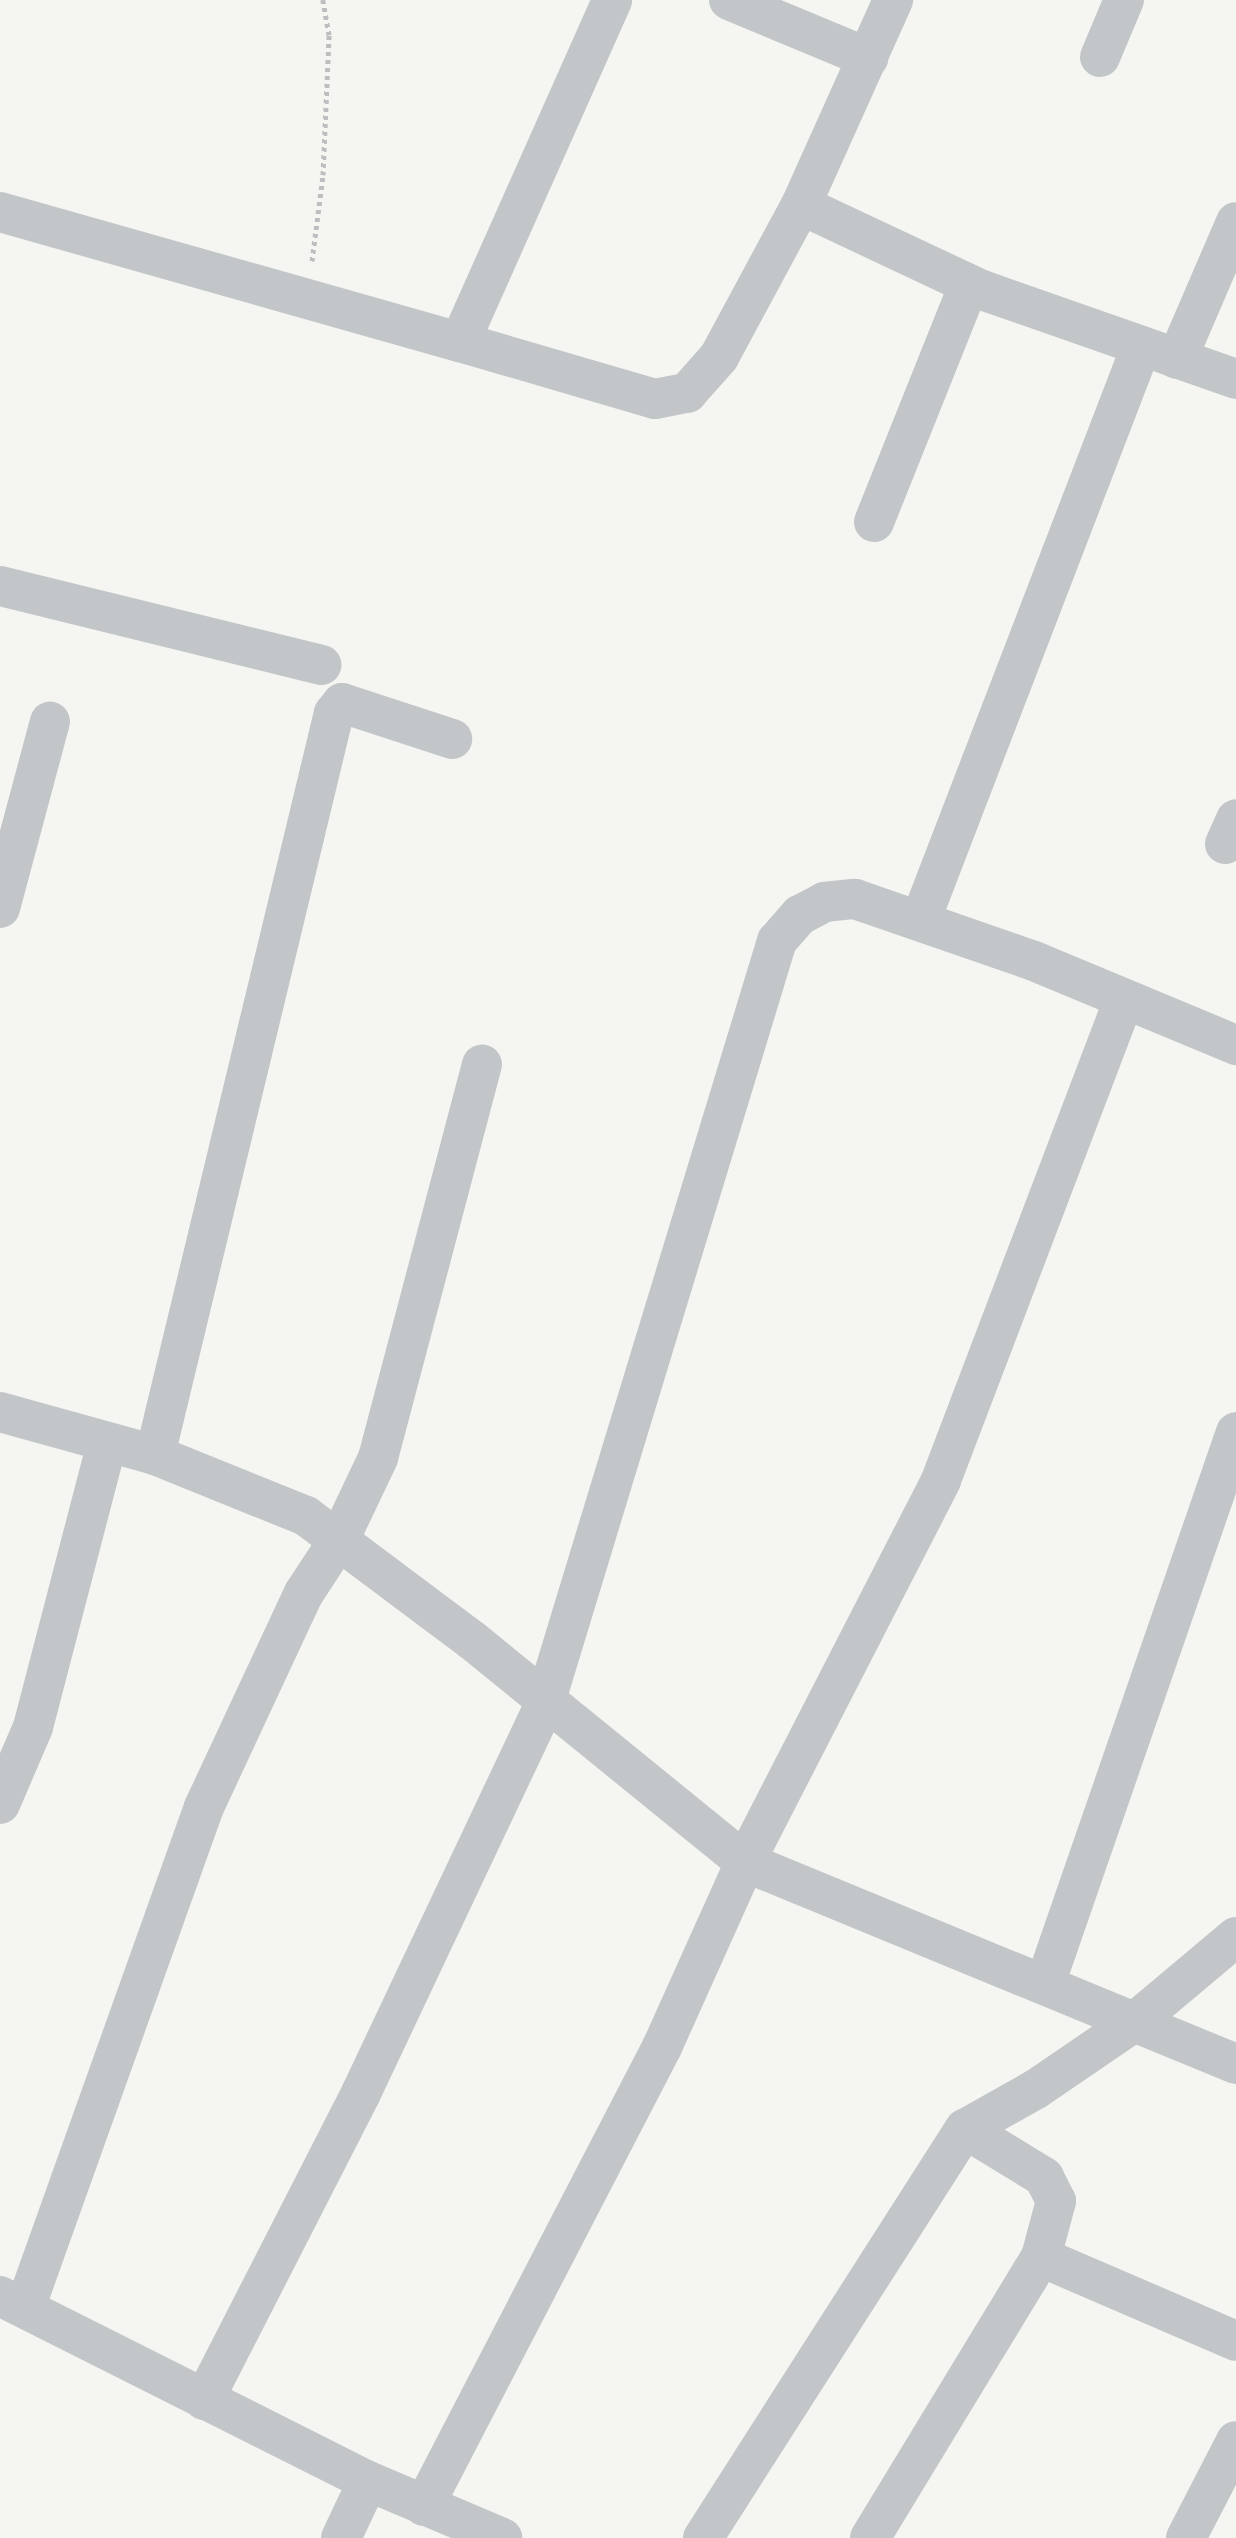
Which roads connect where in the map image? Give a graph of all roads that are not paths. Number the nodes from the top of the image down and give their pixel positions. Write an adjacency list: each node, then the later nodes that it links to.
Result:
1 (612, 0): 11 (street)
2 (729, 0): 6 (street)
3 (893, 0): 6 (street)
4 (1124, 0): 5 (street)
5 (1100, 57)
6 (868, 58): 7 (street)
7 (801, 205): 10 (street); 11 (street)
8 (0, 212): 11 (street)
9 (1236, 222): 12 (street)
10 (969, 284): 12 (street); 14 (street)
11 (460, 342)
12 (1159, 353): 13 (street); 20 (street)
13 (1236, 379)
14 (874, 522)
15 (0, 586): 16 (street)
16 (321, 665)
17 (50, 722): 19 (street)
18 (452, 739): 27 (street)
19 (0, 908)
20 (921, 919): 21 (street); 29 (street)
21 (1123, 1002): 22 (street); 31 (street)
22 (1236, 1045)
23 (482, 1064): 28 (street)
24 (0, 1412): 26 (street)
25 (1236, 1432): 33 (street)
26 (107, 1443): 27 (street); 30 (street)
27 (155, 1455): 28 (street)
28 (340, 1538): 29 (street); 38 (street)
29 (545, 1703): 31 (street); 40 (street)
30 (0, 1804)
31 (745, 1862): 33 (street); 43 (street)
32 (1236, 1937): 34 (street)
33 (1045, 1984): 34 (street)
34 (1137, 2020): 35 (street); 36 (street)
35 (1236, 2064)
36 (965, 2129): 37 (street); 46 (street)
37 (1041, 2257): 39 (street); 47 (street)
38 (13, 2302): 40 (street)
39 (1236, 2341)
40 (204, 2400): 42 (street)
41 (1236, 2441): 48 (street)
42 (368, 2481): 43 (street); 44 (street)
43 (424, 2506): 45 (street)
44 (341, 2538)
45 (502, 2538)
46 (703, 2538)
47 (870, 2538)
48 (1186, 2538)

